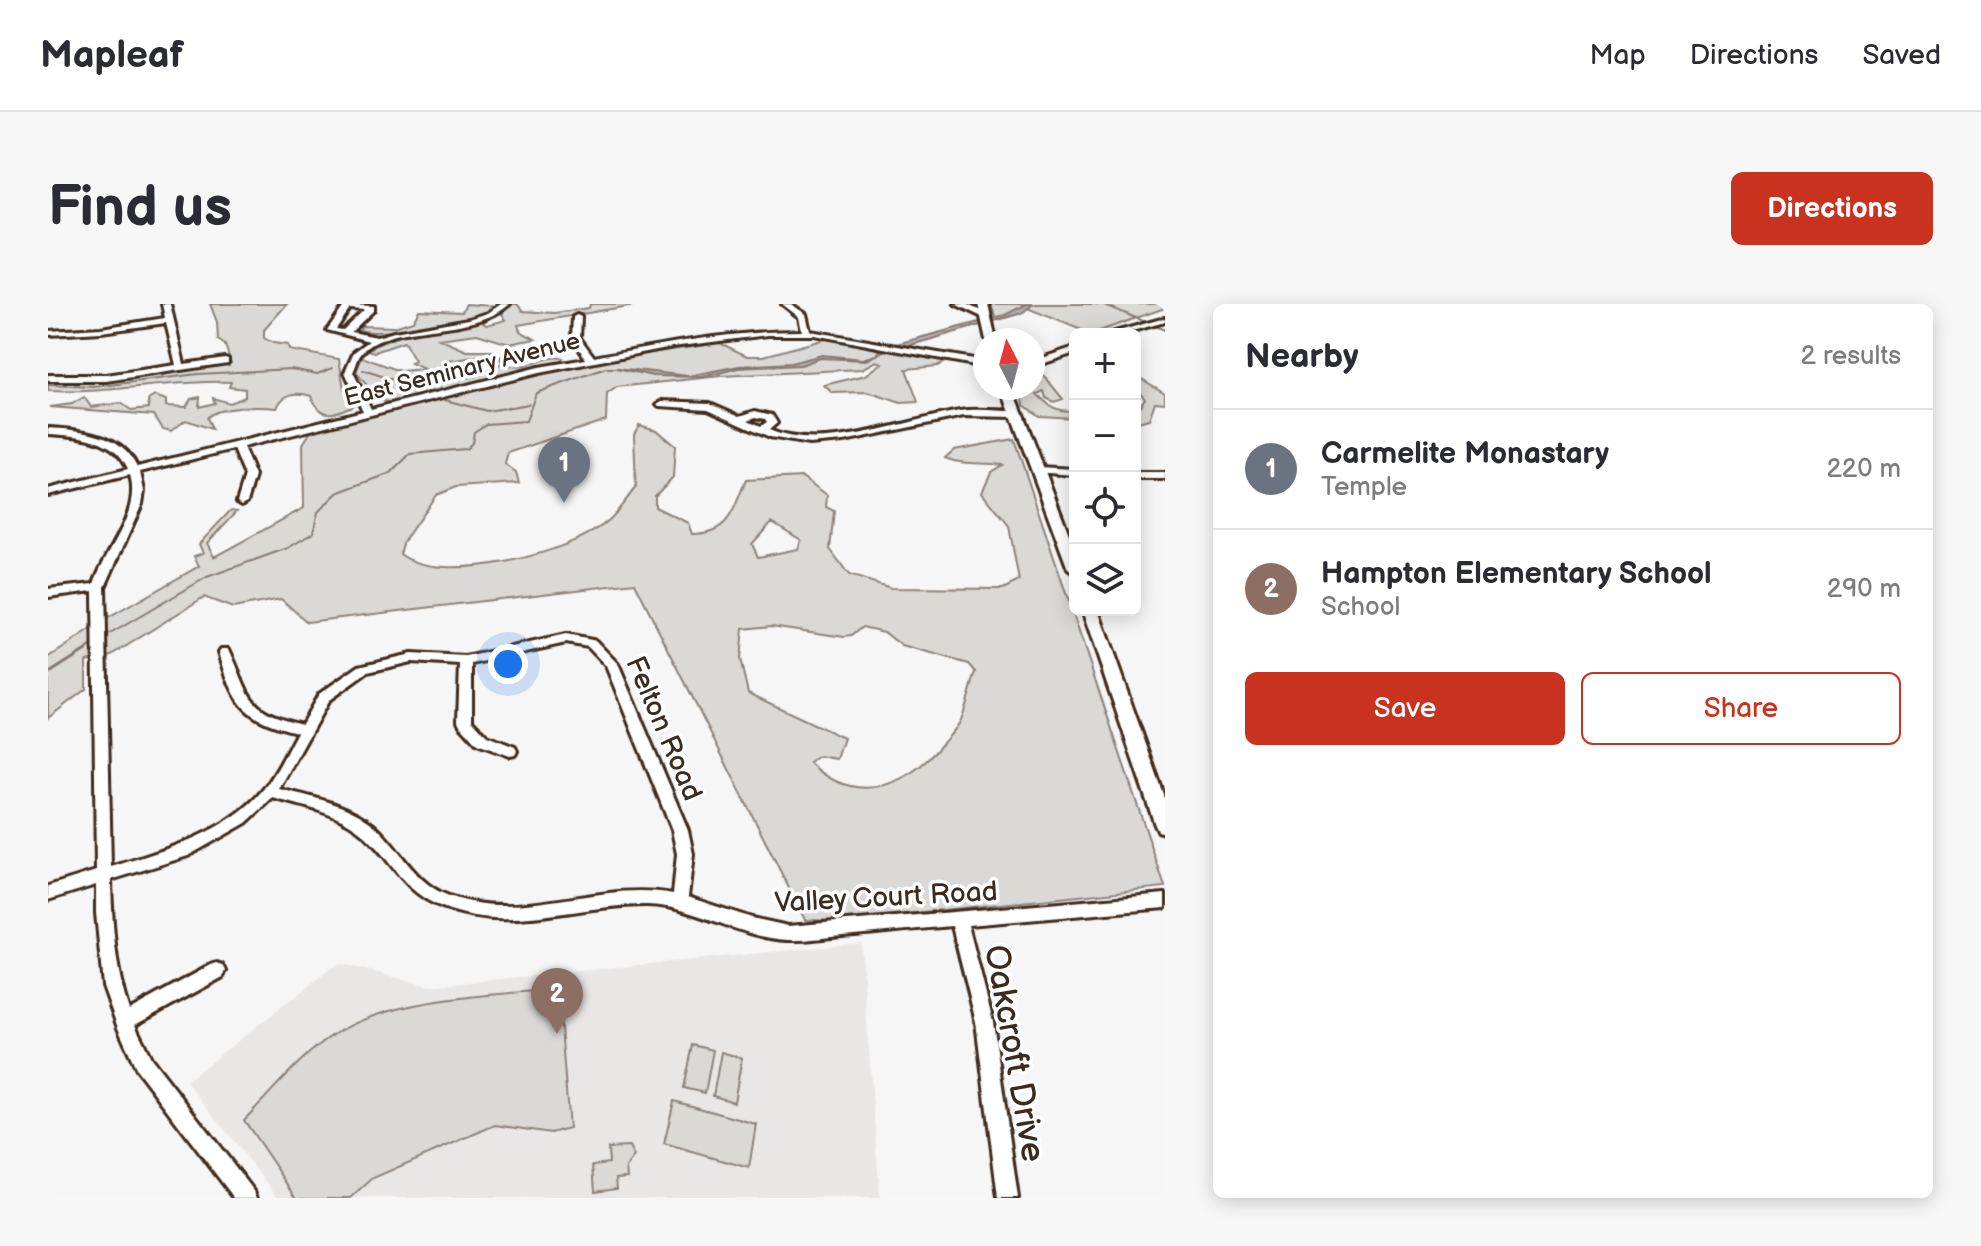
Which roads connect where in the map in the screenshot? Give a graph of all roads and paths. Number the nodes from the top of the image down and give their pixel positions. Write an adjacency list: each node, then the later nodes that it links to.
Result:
1 (166, 304): 8 (street)
2 (506, 304): 14 (street)
3 (786, 304): 13 (street)
4 (959, 304): 6 (street)
5 (968, 304): 6 (street)
6 (985, 314)
7 (577, 317): 16 (street)
8 (169, 320): 12 (street); 20 (street)
9 (1165, 320): 10 (street)
10 (1133, 328)
11 (346, 332): 11 (street); 14 (street)
12 (48, 333)
13 (806, 333): 16 (street, East Seminary Avenue); 19 (street, East Seminary Avenue)
14 (378, 340): 22 (street)
15 (1069, 352): 17 (street)
16 (591, 359): 25 (street, East Seminary Avenue)
17 (1045, 360)
18 (225, 361): 20 (street)
19 (973, 362)
20 (181, 368): 21 (street)
21 (48, 378)
22 (360, 393): 25 (street); 26 (street)
23 (1012, 400): 27 (main road)
24 (662, 404): 27 (street)
25 (379, 410): 26 (street, East Seminary Avenue)
26 (368, 412): 29 (street, East Seminary Avenue)
27 (1017, 414): 31 (main road)
28 (48, 431): 30 (street)
29 (237, 445): 30 (street, East Seminary Avenue); 36 (street)
30 (135, 470): 35 (street, East Seminary Avenue); 38 (street)
31 (1038, 470): 32 (street); 37 (main road)
32 (1069, 472)
33 (1141, 476): 34 (street)
34 (1165, 476)
35 (48, 492)
36 (242, 502)
37 (1069, 553)
38 (99, 587): 39 (street); 47 (street)
39 (48, 593)
40 (1092, 616): 46 (main road)
41 (225, 652): 43 (street)
42 (466, 661): 43 (street, Felton Road); 44 (street); 49 (street, Felton Road)
43 (304, 729): 45 (street, Felton Road)
44 (510, 751)
45 (270, 792): 47 (street, Felton Road); 49 (street, Valley Court Road)
46 (1164, 819)
47 (103, 874): 48 (street, Felton Road); 53 (street)
48 (48, 893)
49 (680, 901): 51 (street, Valley Court Road)
50 (1165, 901): 51 (street, Valley Court Road)
51 (958, 920): 55 (street, Oakcroft Drive)
52 (217, 971): 53 (street)
53 (124, 1022): 54 (street)
54 (247, 1198)
55 (1008, 1198)

